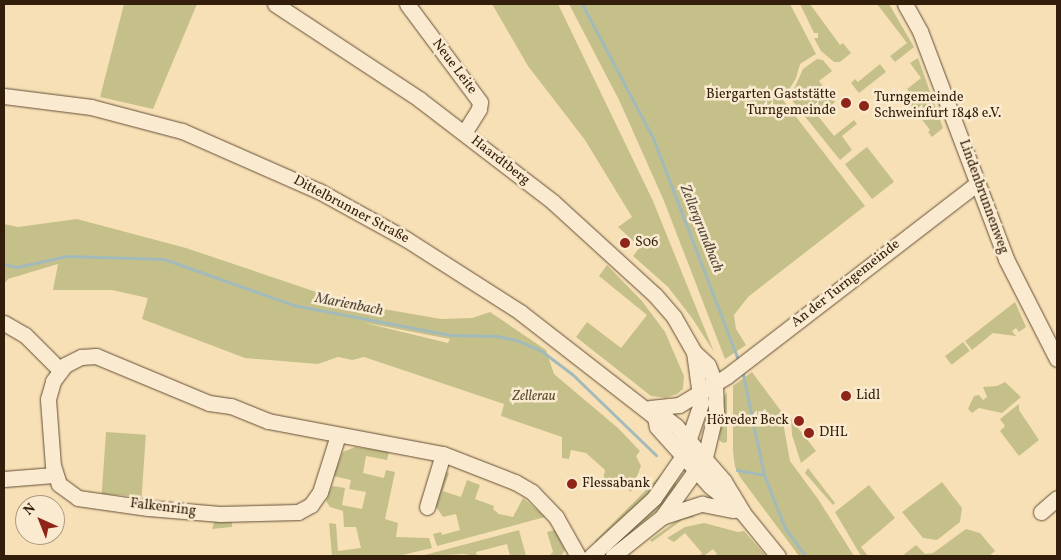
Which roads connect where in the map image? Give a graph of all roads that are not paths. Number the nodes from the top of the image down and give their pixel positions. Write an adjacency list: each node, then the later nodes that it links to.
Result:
1 (276, 4): 5 (street, Haardtberg)
2 (407, 4): 5 (street, Neue Leite)
3 (909, 5): 6 (street, Lindenbrunnenweg)
4 (4, 96): 13 (street, Dittelbrunner Straße)
5 (464, 133): 8 (street, Haardtberg)
6 (976, 184): 9 (street, Lindenbrunnenweg); 11 (street, An der Turngemeinde)
7 (4, 323): 10 (street)
8 (694, 352): 11 (street, Haardtberg); 12 (street, Haardtberg)
9 (1057, 359)
10 (60, 370): 14 (street); 20 (street)
11 (715, 383): 12 (street, An der Turngemeinde); 18 (street)
12 (701, 391): 13 (street, An der Turngemeinde); 15 (street)
13 (649, 412): 15 (street, Dittelbrunner Straße); 17 (street, Dittelbrunner Straße)
14 (338, 434): 16 (street); 20 (street, Falkenring)
15 (691, 441): 17 (street); 18 (street, Dittelbrunner Straße)
16 (443, 454): 23 (street); 27 (street)
17 (683, 456): 19 (street, Dittelbrunner Straße); 28 (street)
18 (705, 457): 19 (street); 25 (street, Dittelbrunner Straße)
19 (696, 471): 25 (street, Dittelbrunner Straße); 26 (street)
20 (54, 475): 21 (street)
21 (4, 479)
22 (1057, 498): 24 (street)
23 (427, 507)
24 (1041, 512)
25 (744, 513): 26 (street); 30 (street, Dittelbrunner Straße)
26 (662, 517): 29 (street)
27 (578, 556)
28 (591, 556)
29 (613, 556)
30 (778, 556)

